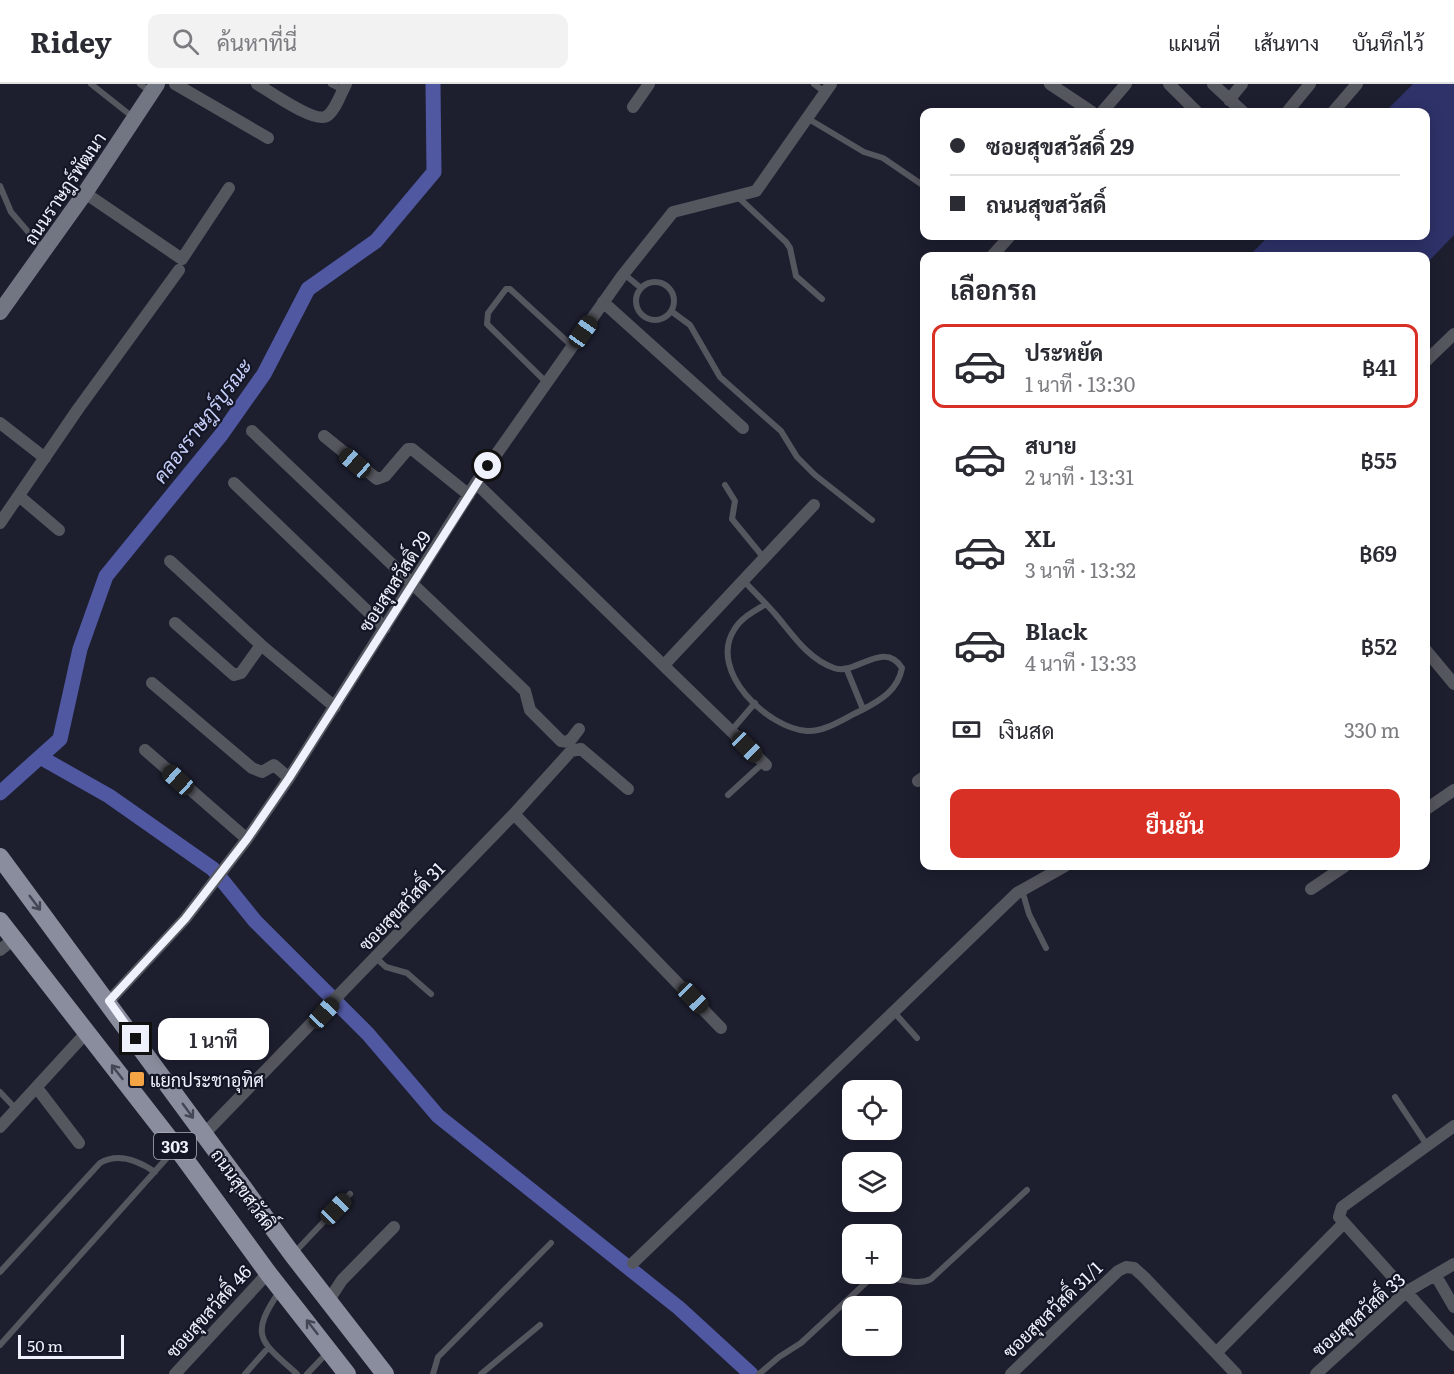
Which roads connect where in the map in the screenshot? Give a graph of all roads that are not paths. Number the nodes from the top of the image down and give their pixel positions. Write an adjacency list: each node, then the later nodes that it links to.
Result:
1 (91, 84): 26 (lane)
2 (175, 84): 27 (street)
3 (256, 84): 15 (street)
4 (331, 84): 15 (lane)
5 (649, 84): 18 (street)
6 (814, 84): 16 (lane)
7 (1050, 84): 19 (street)
8 (1126, 84): 20 (street)
9 (1169, 84): 21 (street)
10 (1213, 84): 17 (street)
11 (1242, 84): 17 (street)
12 (1310, 84): 23 (street)
13 (1356, 84): 24 (street)
14 (150, 87): 26 (street, ถนนราษฎร์พัฒนา)
15 (344, 87)
16 (828, 88): 25 (street, ซอยสุขสวัสดิ์ 29)
17 (1228, 100): 22 (street)
18 (633, 106)
19 (1086, 108)
20 (1105, 108)
21 (1193, 108)
22 (1238, 108)
23 (1290, 108)
24 (1336, 108)
25 (807, 117): 28 (lane); 32 (street, ซอยสุขสวัสดิ์ 29)
26 (134, 118): 31 (street, ถนนราษฎร์พัฒนา)
27 (268, 138)
28 (920, 183)
29 (0, 186): 34 (lane)
30 (229, 188): 31 (street)
31 (85, 193): 34 (street, ถนนราษฎร์พัฒนา)
32 (737, 196): 37 (street, ซอยสุขสวัสดิ์ 29); 39 (lane)
33 (1006, 240): 35 (street)
34 (44, 251): 42 (street, ถนนราษฎร์พัฒนา)
35 (996, 252)
36 (179, 270): 51 (street)
37 (624, 274): 38 (lane); 40 (street, ซอยสุขสวัสดิ์ 29)
38 (641, 288): 41 (lane); 41 (lane)
39 (822, 299)
40 (603, 302): 44 (street, ซอยสุขสวัสดิ์ 29); 48 (street)
41 (671, 310): 58 (lane)
42 (0, 312)
43 (1454, 334): 45 (street)
44 (572, 346): 46 (street, ซอยสุขสวัสดิ์ 29); 46 (lane)
45 (1430, 358)
46 (546, 382): 53 (street, ซอยสุขสวัสดิ์ 29)
47 (0, 423): 51 (street)
48 (743, 428)
49 (252, 431): 64 (street)
50 (324, 436): 55 (street)
51 (45, 458): 56 (street)
52 (234, 483): 67 (street)
53 (476, 483): 55 (street, ซอยสุขสวัสดิ์ 29); 70 (street)
54 (725, 485): 61 (lane)
55 (469, 495): 64 (street, ซอยสุขสวัสดิ์ 29)
56 (19, 496): 59 (street); 60 (street)
57 (814, 505): 61 (street)
58 (872, 520)
59 (0, 523)
60 (59, 530)
61 (764, 558): 63 (street)
62 (170, 561): 68 (street)
63 (743, 580): 65 (lane); 70 (street)
64 (413, 585): 67 (street, ซอยสุขสวัสดิ์ 29); 77 (street)
65 (765, 604): 71 (lane); 74 (lane)
66 (175, 623): 68 (street)
67 (385, 628): 75 (street, ซอยสุขสวัสดิ์ 29)
68 (261, 645): 75 (street)
69 (1430, 655): 73 (street)
70 (664, 665): 78 (street)
71 (847, 670): 76 (lane); 76 (lane)
72 (152, 683): 81 (street)
73 (1454, 684)
74 (755, 703): 76 (lane); 78 (lane)
75 (335, 707): 81 (street, ซอยสุขสวัสดิ์ 29)
76 (863, 709)
77 (579, 729)
78 (731, 731): 80 (street)
79 (145, 750): 87 (street)
80 (765, 764): 84 (lane)
81 (289, 778): 87 (street, ซอยสุขสวัสดิ์ 29)
82 (628, 789): 86 (street, ซอยสุขสวัสดิ์ 31)
83 (1454, 790): 85 (street)
84 (728, 795)
85 (1430, 807)
86 (514, 814): 96 (street, ซอยสุขสวัสดิ์ 31); 100 (street)
87 (247, 839): 98 (street, ซอยสุขสวัสดิ์ 29)
88 (0, 857): 98 (main road, ถนนสุขสวัสดิ์ / 303, one-way to 98)
89 (1058, 870): 92 (street)
90 (1339, 870): 91 (street)
91 (1311, 889)
92 (1021, 890): 95 (lane); 99 (street)
93 (0, 921): 94 (main road, ถนนสุขสวัสดิ์ / 303)
94 (7, 944): 101 (main road, ถนนสุขสวัสดิ์ / 303)
95 (1046, 948)
96 (376, 958): 97 (lane); 109 (street, ซอยสุขสวัสดิ์ 31)
97 (430, 994)
98 (109, 1001): 109 (main road, ถนนสุขสวัสดิ์ / 303, one-way to 109)
99 (893, 1011): 102 (lane); 120 (street)
100 (721, 1028)
101 (86, 1033): 103 (street); 112 (main road, ถนนสุขสวัสดิ์ / 303, one-way to 101)
102 (917, 1038)
103 (37, 1088): 106 (street); 110 (street)
104 (0, 1092): 106 (lane)
105 (1395, 1097): 111 (lane)
106 (17, 1109): 108 (street)
107 (1454, 1126): 111 (street)
108 (0, 1127)
109 (204, 1134): 119 (main road, ถนนสุขสวัสดิ์ / 303)
110 (79, 1143)
111 (1427, 1145): 116 (street)
112 (176, 1148): 113 (lane); 123 (main road, ถนนสุขสวัสดิ์ / 303)
113 (154, 1172): 122 (lane); 130 (lane)
114 (1027, 1190): 135 (lane)
115 (350, 1194): 119 (lane)
116 (1343, 1224): 126 (street); 134 (street)
117 (394, 1227): 127 (street)
118 (551, 1244): 142 (lane)
119 (292, 1254): 127 (main road, ถนนสุขสวัสดิ์ / 303)
120 (633, 1263)
121 (1454, 1264): 124 (street, ซอยสุขสวัสดิ์ 33)
122 (0, 1272)
123 (268, 1273): 125 (main road, ถนนสุขสวัสดิ์ / 303); 137 (street, ซอยสุขสวัสดิ์ 46)
124 (1436, 1276): 126 (street, ซอยสุขสวัสดิ์ 33); 128 (street)
125 (282, 1289): 132 (lane); 133 (main road, ถนนสุขสวัสดิ์ / 303, one-way to 125)
126 (1406, 1292): 131 (street); 146 (street, ซอยสุขสวัสดิ์ 33)
127 (329, 1300): 141 (main road, ถนนสุขสวัสดิ์ / 303)
128 (1454, 1306)
129 (540, 1325): 143 (lane)
130 (0, 1345)
131 (1454, 1345)
132 (268, 1348): 138 (lane); 139 (lane)
133 (330, 1351): 136 (main road, ถนนสุขสวัสดิ์ / 303); 140 (lane)
134 (1216, 1353): 144 (street, ซอยสุขสวัสดิ์ 31/1); 145 (street)
135 (762, 1371)
136 (344, 1373)
137 (175, 1374)
138 (245, 1374)
139 (297, 1374)
140 (307, 1374)
141 (385, 1374)
142 (433, 1374)
143 (481, 1374)
144 (1011, 1374)
145 (1236, 1374)
146 (1316, 1374)

